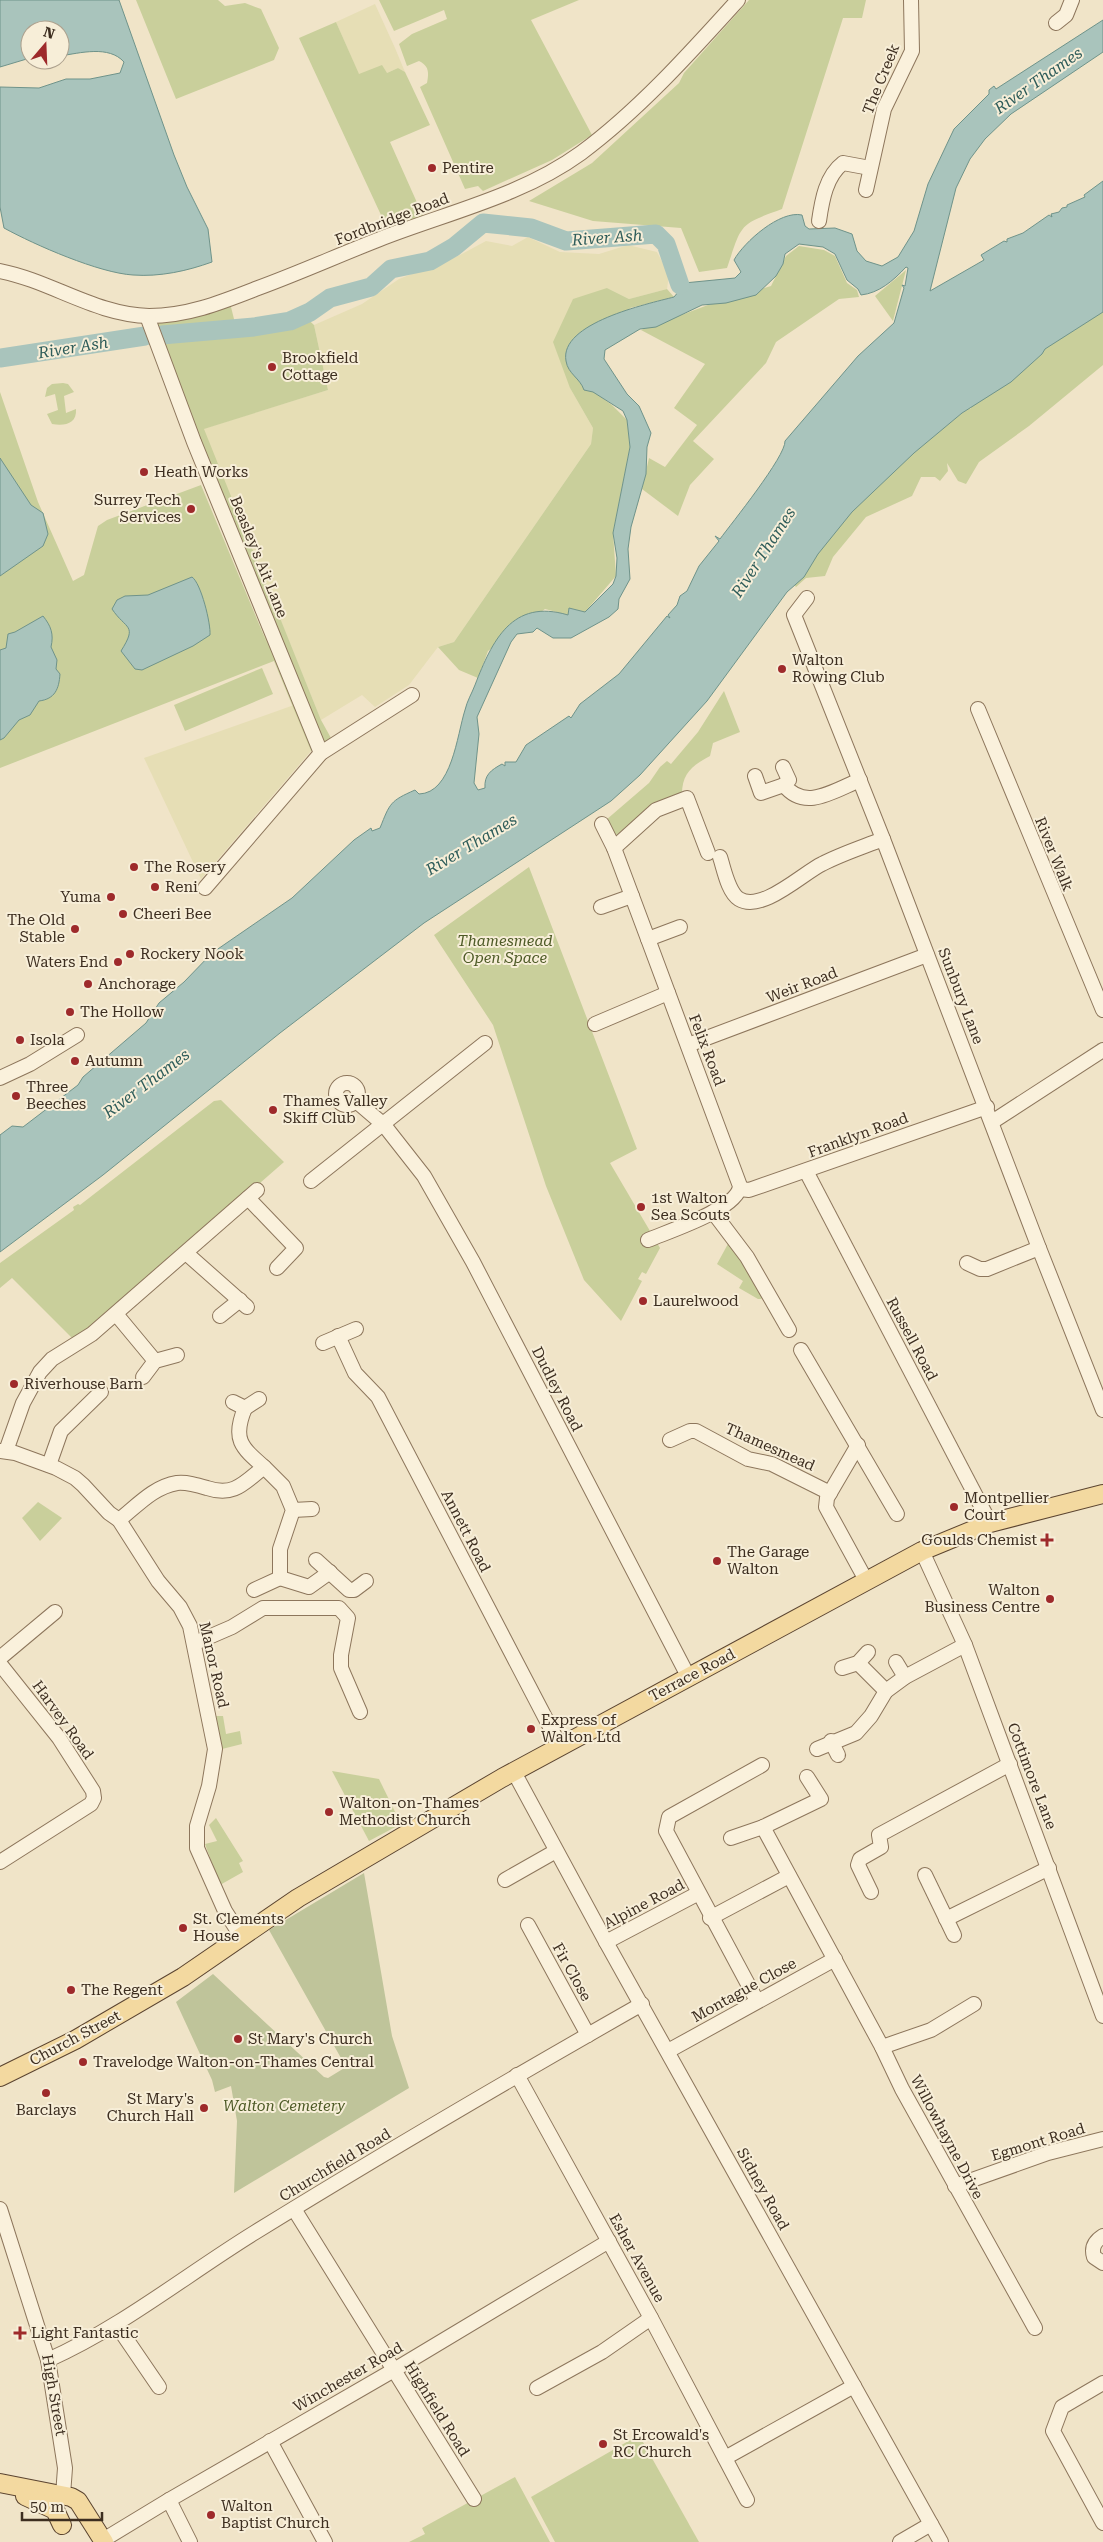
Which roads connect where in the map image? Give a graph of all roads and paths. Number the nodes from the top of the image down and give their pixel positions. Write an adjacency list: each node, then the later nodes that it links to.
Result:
1 (738, 0): 9 (street, Fordbridge Road)
2 (911, 0): 5 (street, The Creek)
3 (1072, 0): 4 (street)
4 (1056, 23)
5 (870, 168): 6 (street, The Creek); 7 (street)
6 (866, 190)
7 (819, 220)
8 (0, 271): 9 (street, Fordbridge Road)
9 (147, 316): 13 (street, Beasley's Ait Lane)
10 (807, 598): 16 (street, Sunbury Lane)
11 (412, 695): 13 (street)
12 (978, 709): 28 (street, River Walk)
13 (321, 753): 21 (street)
14 (783, 767): 17 (street)
15 (755, 776): 17 (street)
16 (860, 780): 17 (street); 19 (street, Sunbury Lane)
17 (784, 785)
18 (602, 824): 20 (street, Felix Road)
19 (883, 839): 20 (street); 26 (street, Sunbury Lane)
20 (614, 848): 22 (street, Felix Road)
21 (205, 888)
22 (632, 896): 23 (street); 25 (street, Felix Road)
23 (600, 907)
24 (680, 927): 25 (street)
25 (648, 939): 27 (street, Felix Road)
26 (927, 955): 32 (street, Weir Road); 36 (street, Sunbury Lane)
27 (668, 993): 29 (street); 32 (street, Felix Road)
28 (1103, 1010)
29 (595, 1024)
30 (77, 1035): 34 (street)
31 (485, 1043): 38 (street)
32 (688, 1046): 41 (street, Felix Road)
33 (1103, 1050): 37 (street)
34 (0, 1078)
35 (356, 1101): 38 (street, Dudley Road)
36 (987, 1107): 37 (street, Sunbury Lane); 39 (street, Franklyn Road)
37 (992, 1122): 44 (street, Sunbury Lane)
38 (384, 1125): 40 (street); 89 (street, Dudley Road)
39 (806, 1171): 41 (street, Franklyn Road); 72 (street, Russell Road)
40 (311, 1182)
41 (740, 1189): 42 (street)
42 (713, 1212): 43 (street); 51 (street)
43 (648, 1240)
44 (1039, 1248): 46 (street); 60 (street, Sunbury Lane)
45 (186, 1253): 47 (street); 48 (street); 49 (street)
46 (967, 1263)
47 (277, 1268)
48 (116, 1314): 56 (street); 63 (street)
49 (220, 1316)
50 (356, 1328): 52 (street)
51 (789, 1330)
52 (338, 1336): 53 (street); 94 (street, Annett Road)
53 (323, 1343)
54 (801, 1350): 62 (street)
55 (178, 1355): 56 (street)
56 (155, 1361): 57 (street)
57 (143, 1377)
58 (101, 1392): 64 (street)
59 (259, 1399): 65 (street)
60 (1103, 1410)
61 (670, 1440): 66 (street, Thamesmead)
62 (858, 1446): 66 (street); 70 (street)
63 (3, 1451): 64 (street, Manor Road)
64 (48, 1465): 71 (street, Manor Road)
65 (264, 1467): 69 (street); 71 (street)
66 (830, 1493): 78 (street)
67 (1103, 1494): 72 (main road, Terrace Road)
68 (312, 1508): 69 (street)
69 (294, 1510): 76 (street)
70 (897, 1514)
71 (119, 1520): 81 (street, Manor Road)
72 (990, 1522): 73 (main road, Terrace Road)
73 (922, 1551): 78 (main road, Terrace Road); 82 (street, Cottimore Lane)
74 (316, 1560): 75 (street)
75 (330, 1572): 76 (street); 77 (street)
76 (280, 1578): 79 (street)
77 (366, 1581)
78 (867, 1582): 89 (main road, Terrace Road)
79 (254, 1590)
80 (55, 1612): 84 (street)
81 (195, 1643): 92 (street); 116 (street, Manor Road)
82 (965, 1645): 90 (street); 97 (street, Cottimore Lane)
83 (868, 1652): 86 (street)
84 (0, 1658)
85 (896, 1662): 90 (street)
86 (858, 1663): 88 (street); 91 (street)
87 (0, 1664): 104 (street, Harvey Road)
88 (842, 1668)
89 (688, 1676): 94 (main road, Terrace Road)
90 (905, 1677): 91 (street)
91 (886, 1691): 93 (street)
92 (360, 1712)
93 (831, 1742): 95 (street); 96 (street)
94 (560, 1746): 99 (main road, Terrace Road)
95 (817, 1749)
96 (838, 1755)
97 (1010, 1764): 105 (street, Cottimore Lane); 109 (street)
98 (762, 1765): 110 (street, Alpine Road)
99 (514, 1772): 103 (street, Sidney Road); 111 (main road, Terrace Road)
100 (807, 1777): 101 (street)
101 (763, 1827): 102 (street); 107 (street, Willowhayne Drive)
102 (732, 1838)
103 (556, 1852): 108 (street); 117 (street, Sidney Road)
104 (0, 1862)
105 (1049, 1868): 113 (street); 122 (street, Cottimore Lane)
106 (925, 1875): 113 (street)
107 (789, 1876): 112 (street); 118 (street, Willowhayne Drive)
108 (505, 1880)
109 (871, 1892)
110 (698, 1894): 112 (street, Alpine Road); 117 (street, Alpine Road)
111 (298, 1898): 116 (main road, Church Street)
112 (710, 1918): 119 (street, Alpine Road)
113 (946, 1918): 115 (street)
114 (528, 1925): 123 (street, Fir Close)
115 (954, 1934)
116 (241, 1936): 127 (main road, Church Street)
117 (606, 1942): 120 (street, Sidney Road)
118 (835, 1959): 119 (street, Montague Close); 124 (street, Willowhayne Drive)
119 (757, 2001): 125 (street, Montague Close)
120 (642, 2004): 123 (street, Churchfield Road); 125 (street, Sidney Road)
121 (974, 2004): 124 (street)
122 (1103, 2016)
123 (588, 2035): 126 (street, Churchfield Road)
124 (882, 2047): 129 (street, Willowhayne Drive)
125 (668, 2051): 141 (street, Sidney Road)
126 (518, 2075): 131 (street, Churchfield Road); 133 (street, Esher Avenue)
127 (0, 2077)
128 (1103, 2139): 129 (street, Egmont Road)
129 (955, 2186): 137 (street, Willowhayne Drive)
130 (0, 2209): 138 (street, High Street)
131 (294, 2209): 136 (street, Churchfield Road); 139 (street, Highfield Road)
132 (1103, 2236): 134 (street)
133 (609, 2241): 135 (street, Esher Avenue); 139 (street, Winchester Road)
134 (1103, 2263)
135 (651, 2318): 143 (street); 145 (street, Esher Avenue)
136 (116, 2324): 138 (street, Churchfield Road); 142 (street)
137 (1035, 2328)
138 (48, 2360): 147 (street, High Street)
139 (394, 2370): 144 (street, Winchester Road); 148 (street, Highfield Road)
140 (1103, 2383): 152 (street)
141 (854, 2386): 145 (street); 153 (street, Sidney Road)
142 (159, 2387)
143 (537, 2388)
144 (270, 2441): 149 (street, Winchester Road); 157 (street)
145 (726, 2458): 150 (street, Esher Avenue)
146 (0, 2484): 147 (main road); 154 (main road)
147 (71, 2498): 151 (main road); 154 (main road)
148 (474, 2499)
149 (169, 2500): 155 (street, Winchester Road); 156 (street)
150 (747, 2500)
151 (90, 2521): 154 (main road); 155 (main road)
152 (1103, 2523)
153 (931, 2524): 158 (street); 159 (street, Sidney Road)
154 (61, 2534)
155 (104, 2541)
156 (190, 2542)
157 (325, 2542)
158 (900, 2542)
159 (941, 2542)

